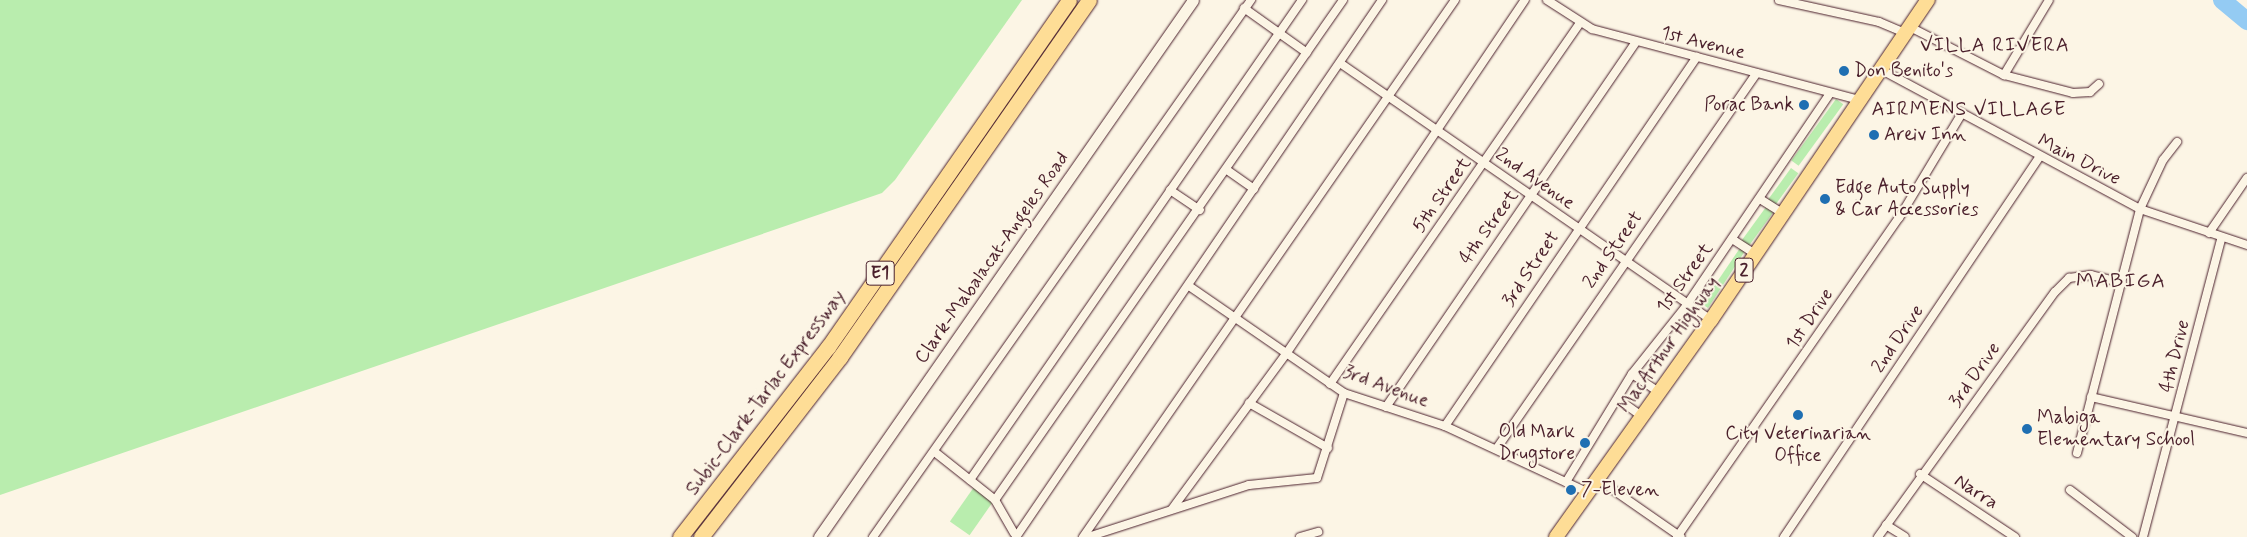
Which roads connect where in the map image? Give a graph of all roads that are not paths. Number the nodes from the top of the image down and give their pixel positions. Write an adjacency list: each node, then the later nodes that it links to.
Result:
1 (1069, 0): 84 (highway, Subic-Clark-Tarlac Expressway / E1)
2 (1089, 0): 85 (highway, Subic-Clark-Tarlac Expressway / E1)
3 (1193, 0): 86 (main road, Clark-Mabalacat-Angeles Road)
4 (1251, 0): 14 (street)
5 (1302, 0): 17 (street)
6 (1343, 0): 19 (street)
7 (1382, 0): 21 (street)
8 (1455, 0): 27 (street)
9 (1526, 0): 30 (street)
10 (1548, 0): 15 (street, 1st Avenue)
11 (1779, 0): 16 (street)
12 (1928, 0): 16 (highway, MacArthur Highway / 2)
13 (2050, 0): 24 (street)
14 (1244, 8): 17 (street); 70 (street)
15 (1580, 23): 18 (street, 1st Avenue); 33 (street, 5th Street)
16 (1908, 30): 22 (highway, MacArthur Highway / 2); 24 (street)
17 (1280, 34): 19 (street); 37 (street)
18 (1635, 43): 20 (street, 1st Avenue); 38 (street, 4th Street)
19 (1307, 53): 34 (street)
20 (1697, 57): 23 (street, 1st Avenue); 43 (street, 3rd Street)
21 (1340, 63): 27 (street, 2nd Avenue); 36 (street)
22 (1880, 68): 28 (highway, MacArthur Highway / 2); 29 (street, Main Drive)
23 (1757, 73): 26 (street, 1st Avenue); 49 (street, 2nd Street)
24 (2004, 75): 25 (street)
25 (2099, 84)
26 (1830, 93): 28 (street, 1st Avenue); 39 (street, 1st Street)
27 (1389, 96): 30 (street, 2nd Avenue); 53 (street)
28 (1859, 100): 42 (highway, MacArthur Highway / 2)
29 (1961, 115): 32 (street, Main Drive); 83 (street, 1st Drive)
30 (1435, 130): 33 (street, 2nd Avenue); 55 (street)
31 (2177, 142): 40 (street)
32 (2039, 158): 40 (street, Main Drive); 92 (street, 2nd Drive)
33 (1484, 163): 38 (street, 2nd Avenue); 57 (street, 5th Street)
34 (1227, 170): 36 (street); 41 (street)
35 (2247, 178): 44 (street)
36 (1254, 189): 51 (street)
37 (1170, 190): 41 (street); 74 (street)
38 (1531, 196): 43 (street, 2nd Avenue); 63 (street, 4th Street)
39 (1760, 199): 42 (street); 45 (street, 1st Street)
40 (2140, 209): 44 (street, Main Drive); 50 (street)
41 (1200, 210): 78 (street)
42 (1782, 213): 48 (highway, MacArthur Highway / 2)
43 (1577, 228): 49 (street, 2nd Avenue); 66 (street, 3rd Street)
44 (2210, 234): 46 (street, Main Drive)
45 (1732, 240): 48 (street); 52 (street, 1st Street)
46 (2221, 240): 47 (street, Main Drive); 64 (street, 4th Drive)
47 (2247, 245)
48 (1755, 254): 54 (highway, MacArthur Highway / 2)
49 (1624, 262): 52 (street, 2nd Avenue); 69 (street, 2nd Street)
50 (2122, 283): 60 (street); 72 (street, 3rd Drive)
51 (1188, 286): 53 (street, 3rd Avenue); 82 (street)
52 (1686, 306): 54 (street, 2nd Avenue); 56 (street, 1st Street)
53 (1234, 317): 55 (street, 3rd Avenue); 88 (street)
54 (1712, 320): 58 (highway, MacArthur Highway / 2)
55 (1286, 354): 57 (street, 3rd Avenue); 62 (street)
56 (1632, 374): 58 (street); 61 (street, 1st Street)
57 (1330, 384): 59 (street, 3rd Avenue)
58 (1659, 392): 65 (highway, MacArthur Highway / 2)
59 (1344, 393): 63 (street, 3rd Avenue); 68 (street)
60 (2091, 397): 64 (street); 71 (street)
61 (1618, 399): 65 (street); 75 (street, 1st Street)
62 (1249, 403): 68 (street); 79 (street)
63 (1386, 407): 66 (street, 3rd Avenue)
64 (2178, 415): 67 (street); 97 (street, 4th Drive)
65 (1641, 416): 73 (highway, MacArthur Highway / 2)
66 (1445, 426): 69 (street, 3rd Avenue)
67 (2247, 433)
68 (1328, 448): 79 (street)
69 (1497, 448): 75 (street, 3rd Avenue)
70 (936, 453): 74 (street); 87 (street)
71 (2077, 453)
72 (1920, 474): 80 (street, 3rd Drive); 95 (street, Narra)
73 (1596, 478): 77 (highway, MacArthur Highway / 2); 83 (street)
74 (970, 480): 78 (street)
75 (1566, 482): 77 (street, 3rd Avenue)
76 (2070, 490): 96 (street)
77 (1588, 492): 91 (highway, MacArthur Highway / 2)
78 (995, 500): 82 (street)
79 (1172, 509): 89 (street)
80 (1886, 525): 93 (street, 3rd Drive); 94 (street)
81 (1318, 532): 90 (street)
82 (1015, 535)
83 (1679, 536)
84 (680, 537)
85 (701, 537)
86 (819, 537)
87 (873, 537)
88 (1083, 537)
89 (1088, 537)
90 (1300, 537)
91 (1556, 537)
92 (1784, 537)
93 (1878, 537)
94 (1905, 537)
95 (2015, 537)
96 (2132, 537)
97 (2143, 537)

